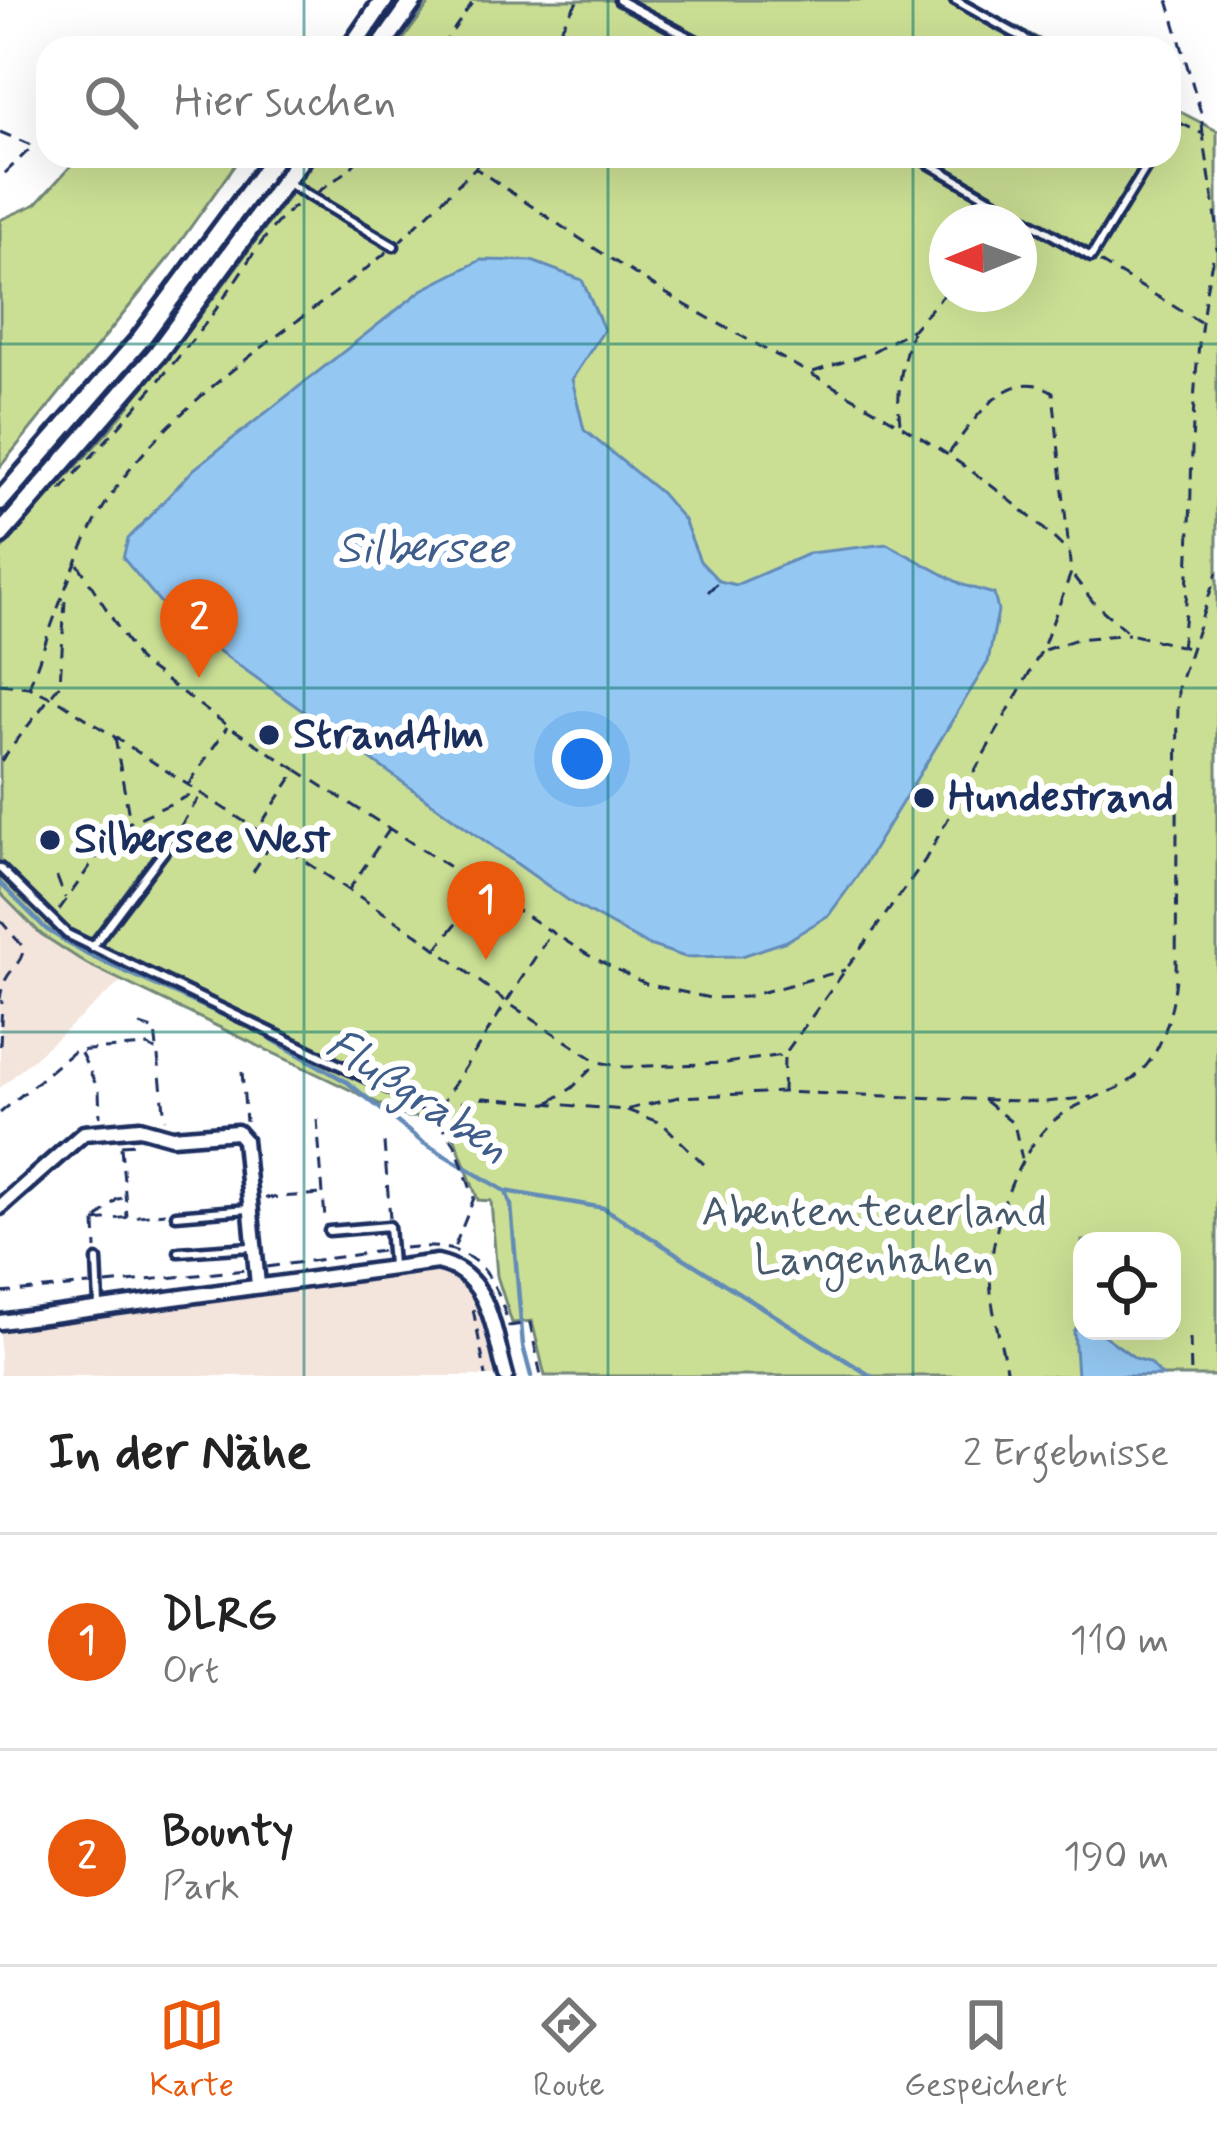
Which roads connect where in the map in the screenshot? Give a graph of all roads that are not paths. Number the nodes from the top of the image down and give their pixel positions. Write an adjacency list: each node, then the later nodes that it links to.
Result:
1 (384, 0): 5 (main road)
2 (414, 0): 6 (main road)
3 (619, 0): 7 (lane)
4 (955, 0): 8 (lane)
5 (359, 36)
6 (388, 36)
7 (687, 36)
8 (1020, 36)
9 (267, 168): 15 (main road)
10 (295, 168): 13 (main road)
11 (937, 168): 12 (lane)
12 (1146, 168)
13 (285, 182): 14 (lane); 16 (main road)
14 (394, 246)
15 (0, 501)
16 (0, 535)
17 (165, 850): 19 (lane)
18 (0, 868): 19 (lane)
19 (92, 947): 20 (lane)
20 (434, 1114)
21 (251, 1204): 22 (street); 23 (lane); 25 (street)
22 (0, 1207)
23 (176, 1214)
24 (327, 1231): 28 (lane)
25 (255, 1246): 26 (lane); 29 (street)
26 (179, 1252)
27 (97, 1261): 30 (lane)
28 (392, 1265): 29 (street); 32 (street)
29 (258, 1285): 30 (street)
30 (100, 1308): 31 (street)
31 (0, 1322)
32 (506, 1376)

